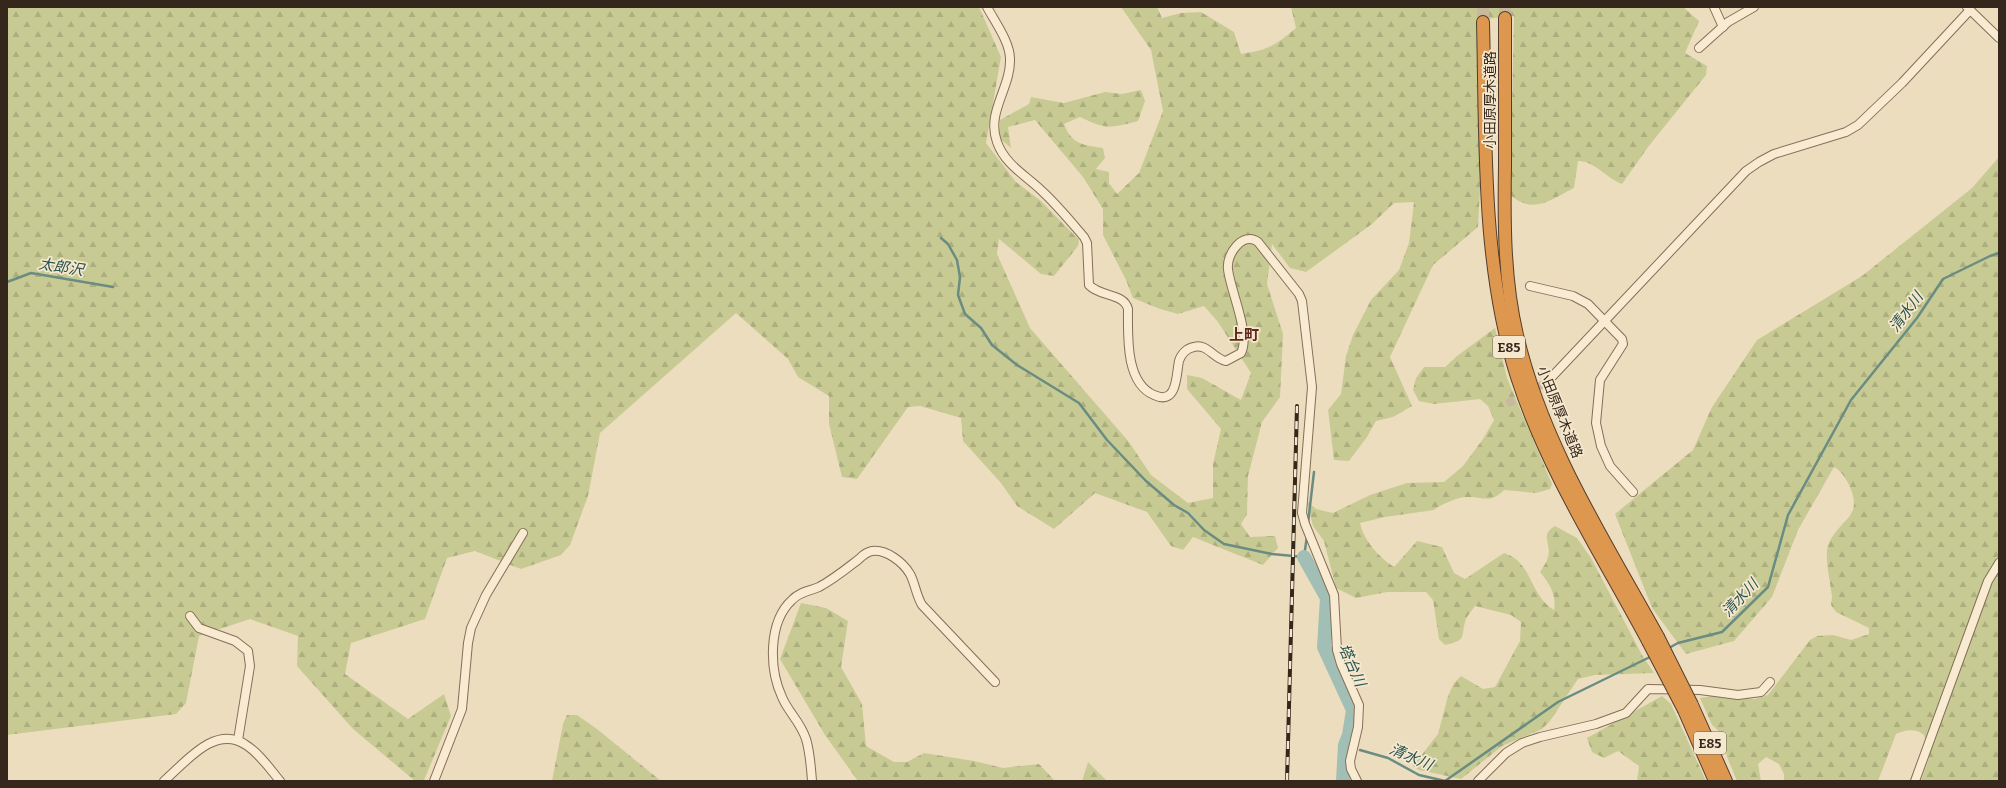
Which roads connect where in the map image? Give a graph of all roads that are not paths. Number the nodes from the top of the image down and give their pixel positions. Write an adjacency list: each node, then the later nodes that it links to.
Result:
1 (987, 7): 26 (street)
2 (1714, 7): 7 (street)
3 (1754, 7): 7 (street)
4 (1969, 8): 8 (street); 11 (street)
5 (1505, 18): 17 (highway, 小田原厚木道路 / E85)
6 (1483, 22): 17 (highway, 小田原厚木道路 / E85)
7 (1723, 27): 9 (street)
8 (1999, 38)
9 (1699, 48)
10 (1530, 286): 11 (street)
11 (1605, 321): 12 (street); 13 (street)
12 (1547, 382)
13 (1633, 492)
14 (524, 533): 24 (street)
15 (1999, 563): 30 (street)
16 (190, 616): 21 (street)
17 (1653, 639): 20 (highway, 小田原厚木道路 / E85, bridge)
18 (995, 682): 25 (street)
19 (1770, 682): 27 (street)
20 (1688, 708): 28 (highway, 小田原厚木道路 / E85); 29 (highway, 小田原厚木道路 / E85)
21 (238, 740): 22 (street); 23 (street)
22 (164, 781)
23 (280, 781)
24 (434, 781)
25 (812, 781)
26 (1357, 781)
27 (1478, 781)
28 (1715, 781)
29 (1726, 781)
30 (1916, 781)

